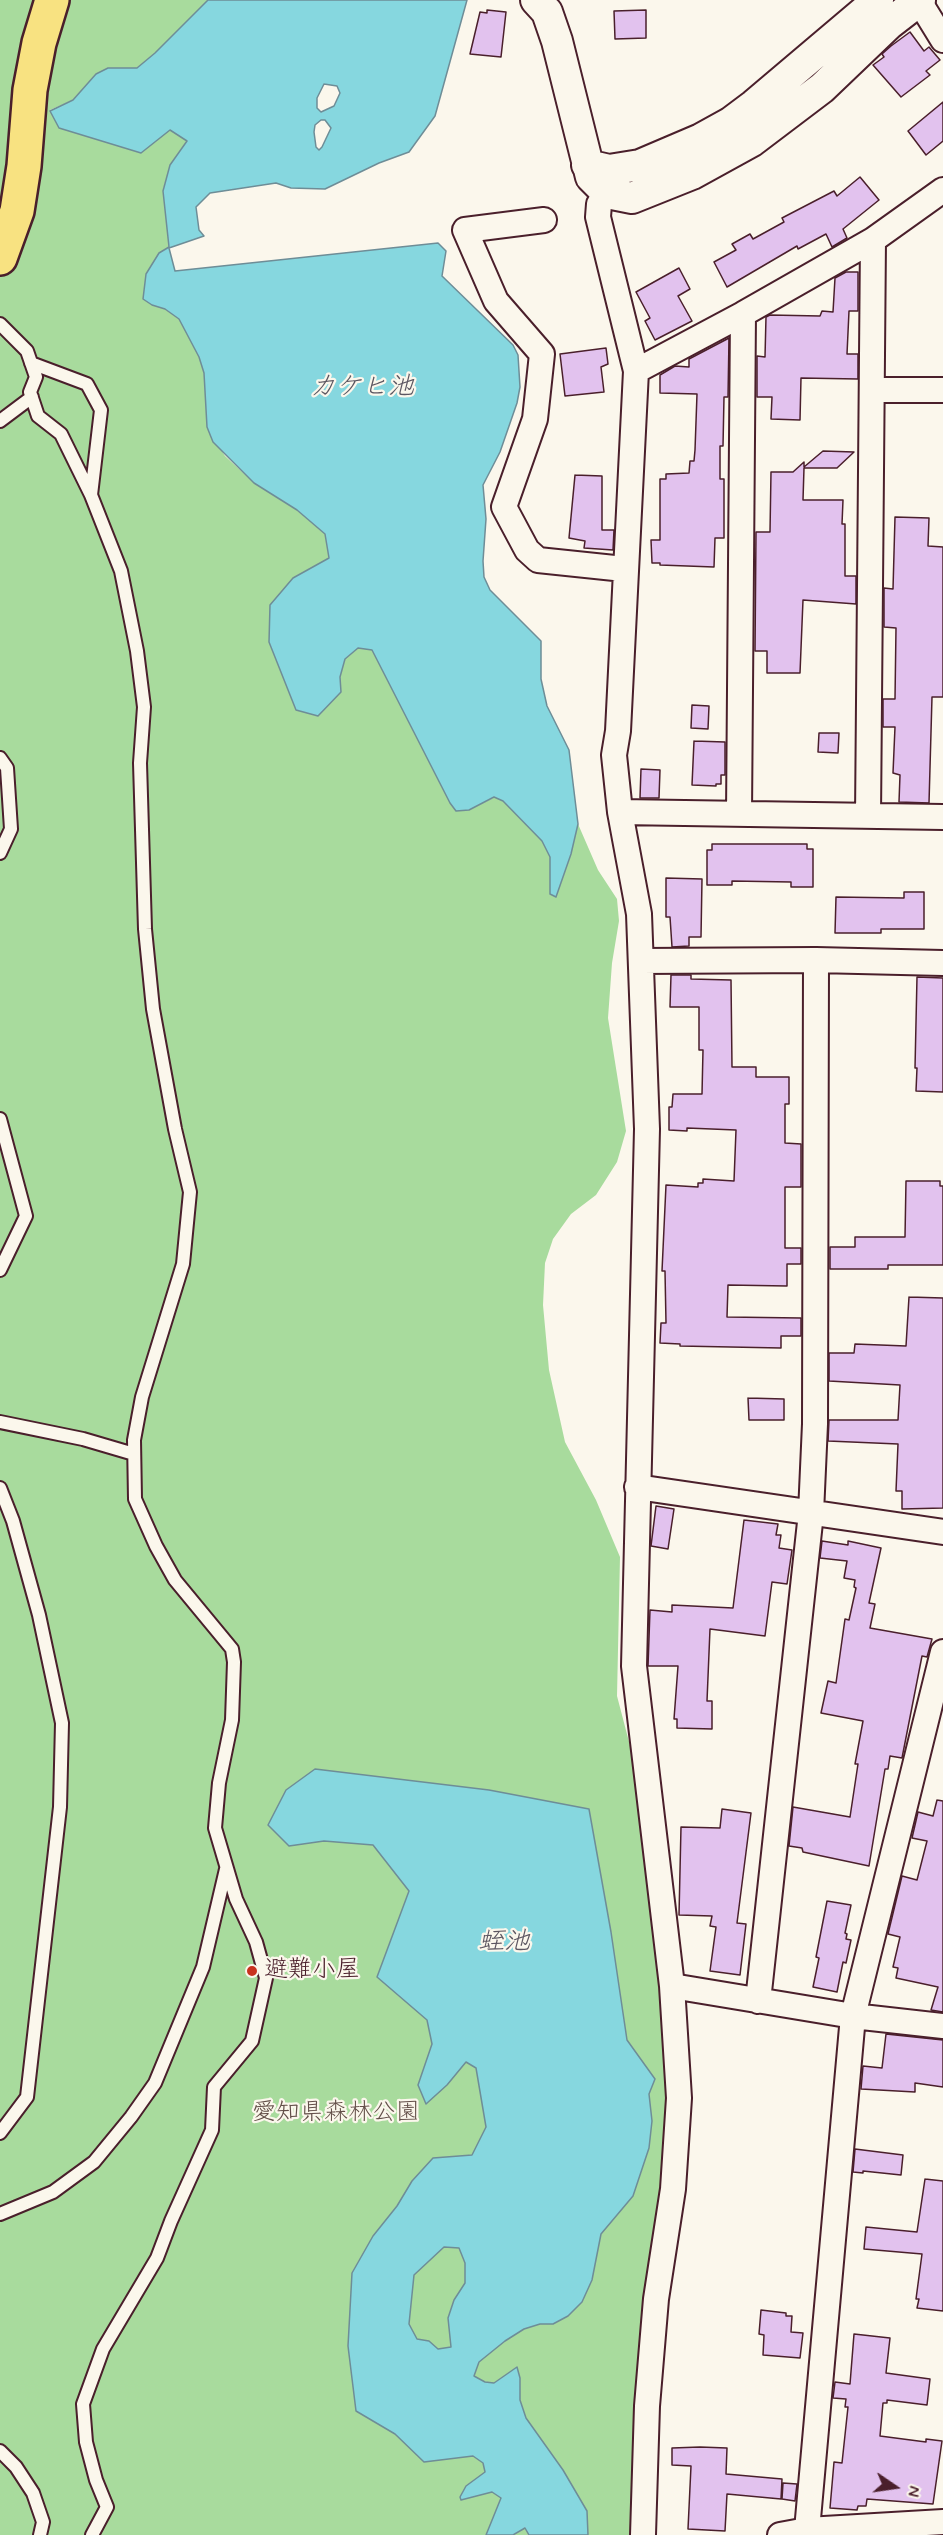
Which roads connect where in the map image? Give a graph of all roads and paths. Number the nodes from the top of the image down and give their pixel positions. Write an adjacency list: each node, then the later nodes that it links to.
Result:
1 (52, 0): 11 (main road)
2 (536, 0): 6 (street)
3 (878, 0): 6 (street)
4 (920, 0): 5 (street); 8 (street)
5 (943, 40)
6 (587, 165): 8 (street)
7 (943, 190): 10 (street)
8 (607, 193): 15 (street)
9 (544, 220): 21 (street)
10 (873, 240): 12 (street); 16 (street)
11 (0, 258)
12 (743, 314): 15 (street); 24 (street)
13 (0, 324): 14 (lane)
14 (31, 363): 18 (lane); 20 (lane)
15 (636, 370): 21 (street)
16 (873, 390): 17 (street); 25 (street)
17 (943, 390)
18 (32, 397): 19 (lane); 20 (lane)
19 (0, 422)
20 (92, 495): 34 (lane)
21 (624, 568): 23 (street)
22 (0, 758): 27 (lane)
23 (620, 812): 24 (street); 29 (street)
24 (739, 814): 25 (street)
25 (868, 816): 26 (street)
26 (943, 817)
27 (0, 853)
28 (816, 960): 29 (street); 30 (street); 37 (street)
29 (641, 961): 35 (street)
30 (943, 963)
31 (0, 1119): 32 (lane)
32 (0, 1270)
33 (0, 1422): 34 (lane)
34 (134, 1454): 41 (lane)
35 (637, 1487): 37 (street); 42 (street)
36 (0, 1488): 46 (lane)
37 (811, 1513): 38 (street); 43 (street)
38 (943, 1532)
39 (943, 1652): 40 (street)
40 (932, 1741): 44 (street)
41 (226, 1867): 47 (lane); 52 (lane)
42 (672, 1986): 43 (street); 53 (street)
43 (758, 2001): 44 (street)
44 (853, 2016): 45 (street); 50 (street)
45 (943, 2026)
46 (0, 2133)
47 (0, 2214)
48 (0, 2451): 51 (lane)
49 (943, 2522): 50 (street)
50 (807, 2530): 54 (street)
51 (40, 2535)
52 (92, 2535)
53 (644, 2535)
54 (780, 2535)

